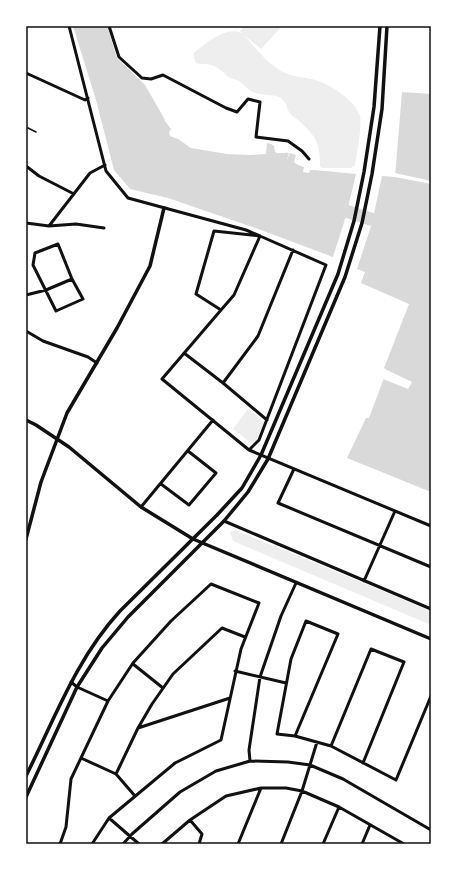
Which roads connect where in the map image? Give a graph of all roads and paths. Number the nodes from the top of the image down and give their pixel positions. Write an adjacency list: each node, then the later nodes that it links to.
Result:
1 (69, 26): 6 (street)
2 (109, 26): 9 (street)
3 (380, 26): 33 (street)
4 (387, 26): 34 (street)
5 (26, 73): 6 (street)
6 (88, 98): 10 (street)
7 (26, 127): 8 (lane)
8 (36, 132)
9 (309, 158)
10 (105, 165): 12 (street); 13 (street)
11 (26, 166): 12 (street)
12 (74, 194): 15 (street)
13 (164, 208): 17 (street); 25 (street)
14 (26, 223): 15 (street)
15 (48, 226): 16 (street)
16 (104, 228)
17 (260, 236): 18 (street); 22 (street); 22 (street)
18 (293, 250): 26 (street); 29 (street)
19 (72, 278): 20 (street); 20 (street); 20 (street)
20 (46, 290): 21 (street)
21 (26, 295)
22 (221, 310): 24 (street)
23 (26, 331): 25 (street)
24 (184, 353): 26 (street); 28 (street)
25 (97, 363): 30 (street)
26 (223, 383): 29 (street)
27 (26, 420): 30 (street)
28 (213, 420): 31 (street); 32 (street)
29 (267, 420): 32 (street)
30 (56, 438): 37 (street); 41 (street)
31 (188, 450): 36 (street); 36 (street)
32 (249, 450): 33 (street)
33 (261, 455): 34 (street); 42 (street)
34 (268, 458): 35 (street); 39 (street)
35 (294, 469): 38 (street); 44 (street)
36 (161, 484): 37 (street)
37 (141, 508): 42 (street)
38 (395, 511): 40 (street); 44 (street)
39 (224, 521): 43 (street); 46 (street)
40 (431, 526)
41 (26, 539)
42 (193, 539): 43 (street); 54 (street)
43 (202, 543): 47 (street); 56 (street)
44 (380, 546): 45 (street); 46 (street)
45 (431, 567)
46 (364, 581): 48 (street)
47 (296, 583): 50 (street); 53 (street)
48 (431, 609)
49 (245, 637): 51 (street); 52 (street); 57 (street)
50 (431, 639)
51 (133, 664): 57 (street); 60 (street)
52 (235, 671): 53 (street); 59 (street)
53 (260, 677): 55 (street); 66 (street)
54 (71, 681): 56 (street); 70 (street)
55 (286, 683): 62 (street); 62 (street)
56 (77, 688): 60 (street); 74 (street)
57 (163, 688): 61 (street)
58 (431, 696): 67 (street)
59 (230, 698): 61 (street); 73 (street)
60 (108, 701): 65 (street)
61 (138, 728): 69 (street)
62 (295, 736): 63 (street)
63 (317, 742): 64 (street); 68 (street)
64 (331, 746): 67 (street); 67 (street)
65 (81, 758): 69 (street); 81 (street)
66 (250, 761): 68 (street); 80 (street)
67 (363, 763)
68 (310, 765): 72 (street); 79 (street)
69 (116, 774): 73 (street)
70 (26, 776)
71 (261, 788): 72 (street); 77 (street); 87 (street)
72 (302, 791): 75 (street); 88 (street)
73 (134, 796): 76 (street)
74 (26, 797)
75 (339, 807): 78 (street); 89 (street)
76 (109, 818): 80 (street); 82 (street)
77 (190, 820): 85 (street); 86 (street)
78 (370, 825): 90 (street); 91 (street)
79 (431, 830)
80 (131, 836): 83 (street); 84 (street)
81 (60, 844)
82 (92, 844)
83 (123, 844)
84 (139, 844)
85 (162, 844)
86 (199, 844)
87 (238, 844)
88 (281, 844)
89 (323, 844)
90 (362, 844)
91 (404, 844)

